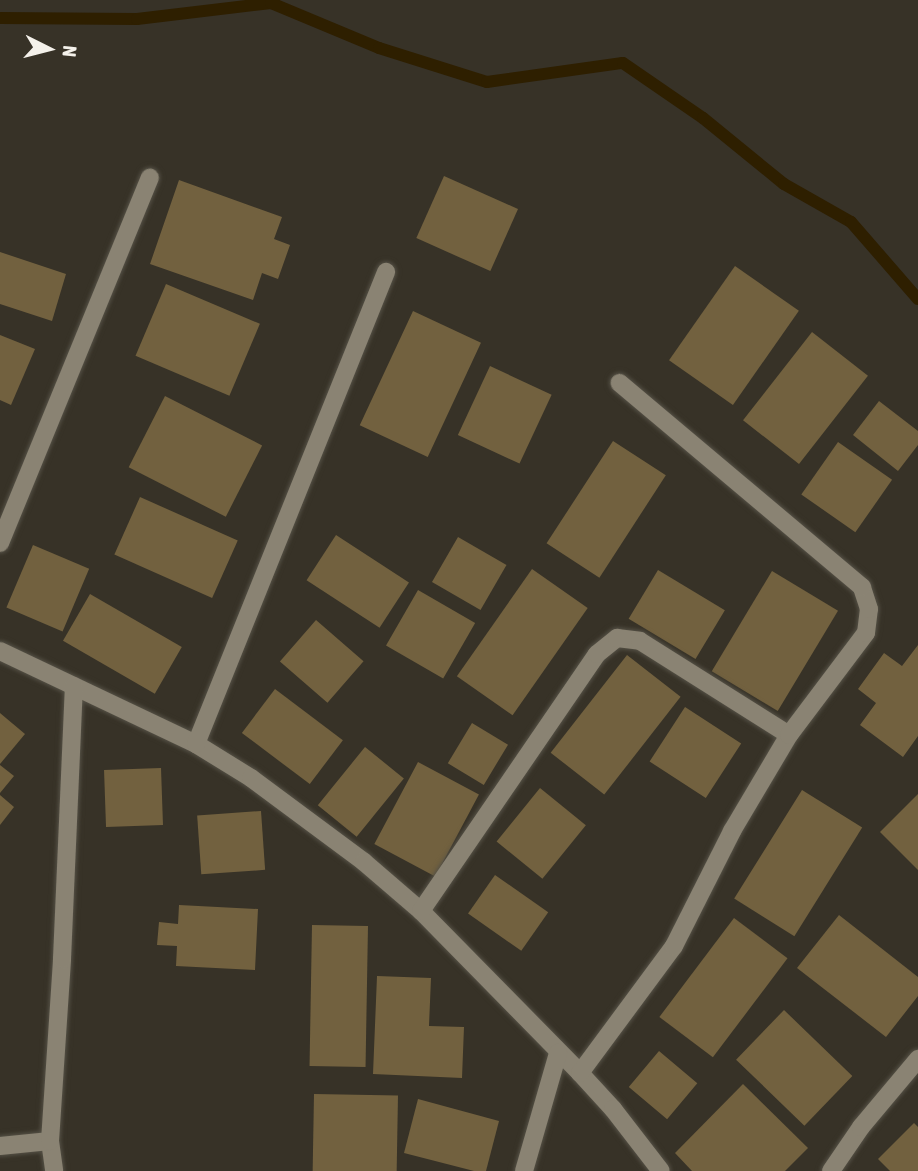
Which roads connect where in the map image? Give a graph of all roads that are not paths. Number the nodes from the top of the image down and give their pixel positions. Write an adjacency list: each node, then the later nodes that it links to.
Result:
1 (150, 178): 4 (street)
2 (386, 272): 8 (street)
3 (620, 383): 7 (street)
4 (0, 543)
5 (0, 651): 6 (street)
6 (74, 686): 8 (street); 13 (street)
7 (789, 735): 9 (street); 12 (street)
8 (196, 744): 9 (street)
9 (421, 911): 10 (street)
10 (558, 1053): 12 (street); 16 (street)
11 (918, 1059): 18 (street)
12 (580, 1073): 17 (street)
13 (50, 1140): 14 (street); 15 (street)
14 (0, 1146)
15 (54, 1171)
16 (524, 1171)
17 (662, 1171)
18 (831, 1171)

